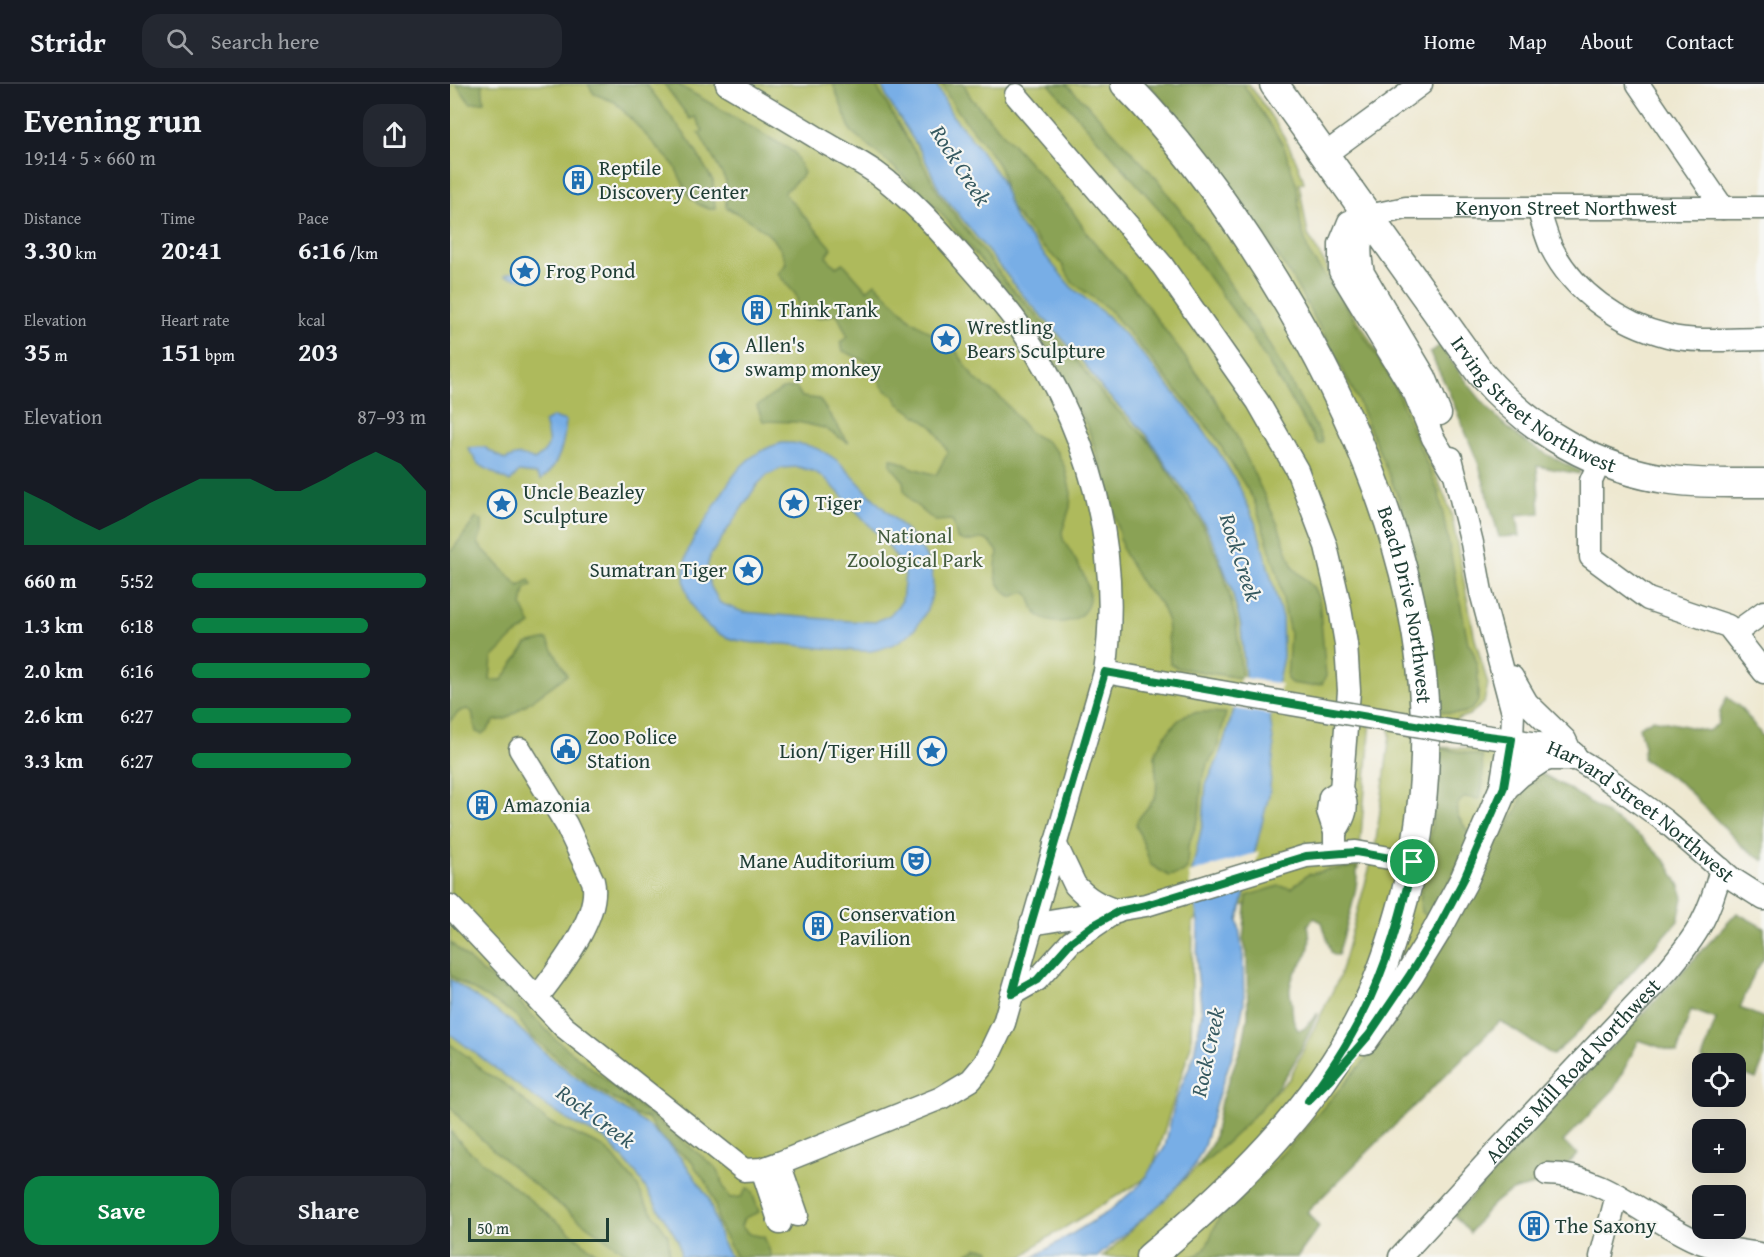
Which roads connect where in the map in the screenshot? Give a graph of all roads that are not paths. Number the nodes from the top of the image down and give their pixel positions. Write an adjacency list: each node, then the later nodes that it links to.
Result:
1 (727, 84): 18 (street)
2 (1125, 84): 26 (main road, Beach Drive Northwest)
3 (1274, 84): 7 (main road)
4 (1420, 84): 7 (street)
5 (1645, 87): 9 (street)
6 (1016, 94): 24 (street)
7 (1324, 155): 11 (main road)
8 (1538, 208): 9 (street, Kenyon Street Northwest); 11 (street, Kenyon Street Northwest); 12 (street)
9 (1723, 208): 10 (street, Kenyon Street Northwest)
10 (1764, 208)
11 (1368, 216): 13 (main road, Irving Street Northwest); 17 (street)
12 (1764, 339)
13 (1599, 461): 14 (main road, Irving Street Northwest); 16 (street)
14 (1764, 483)
15 (1764, 612): 16 (street)
16 (1735, 633): 19 (street)
17 (1492, 639): 20 (street); 22 (street)
18 (1105, 672): 20 (street, Harvard Street Northwest, bridge); 25 (street)
19 (1764, 672)
20 (1512, 739): 22 (street, Harvard Street Northwest); 23 (main road)
21 (520, 749): 33 (street)
22 (1572, 756): 23 (main road); 27 (street, Harvard Street Northwest)
23 (1504, 787): 34 (main road)
24 (1335, 842): 26 (street); 30 (street)
25 (1055, 843): 30 (street); 31 (street)
26 (1413, 862): 34 (main road, Beach Drive Northwest)
27 (1721, 869): 28 (street, Harvard Street Northwest); 41 (street, Adams Mill Road Northwest)
28 (1764, 898)
29 (450, 906): 33 (street)
30 (1119, 911): 31 (street); 32 (street)
31 (1031, 924): 32 (street)
32 (1012, 994): 35 (street)
33 (537, 998): 35 (street)
34 (1308, 1101): 40 (main road, Beach Drive Northwest)
35 (771, 1166): 38 (street)
36 (1547, 1174): 37 (street)
37 (1617, 1195): 39 (street); 42 (street)
38 (788, 1219)
39 (1764, 1255)
40 (1150, 1257)
41 (1400, 1257)
42 (1601, 1257)

